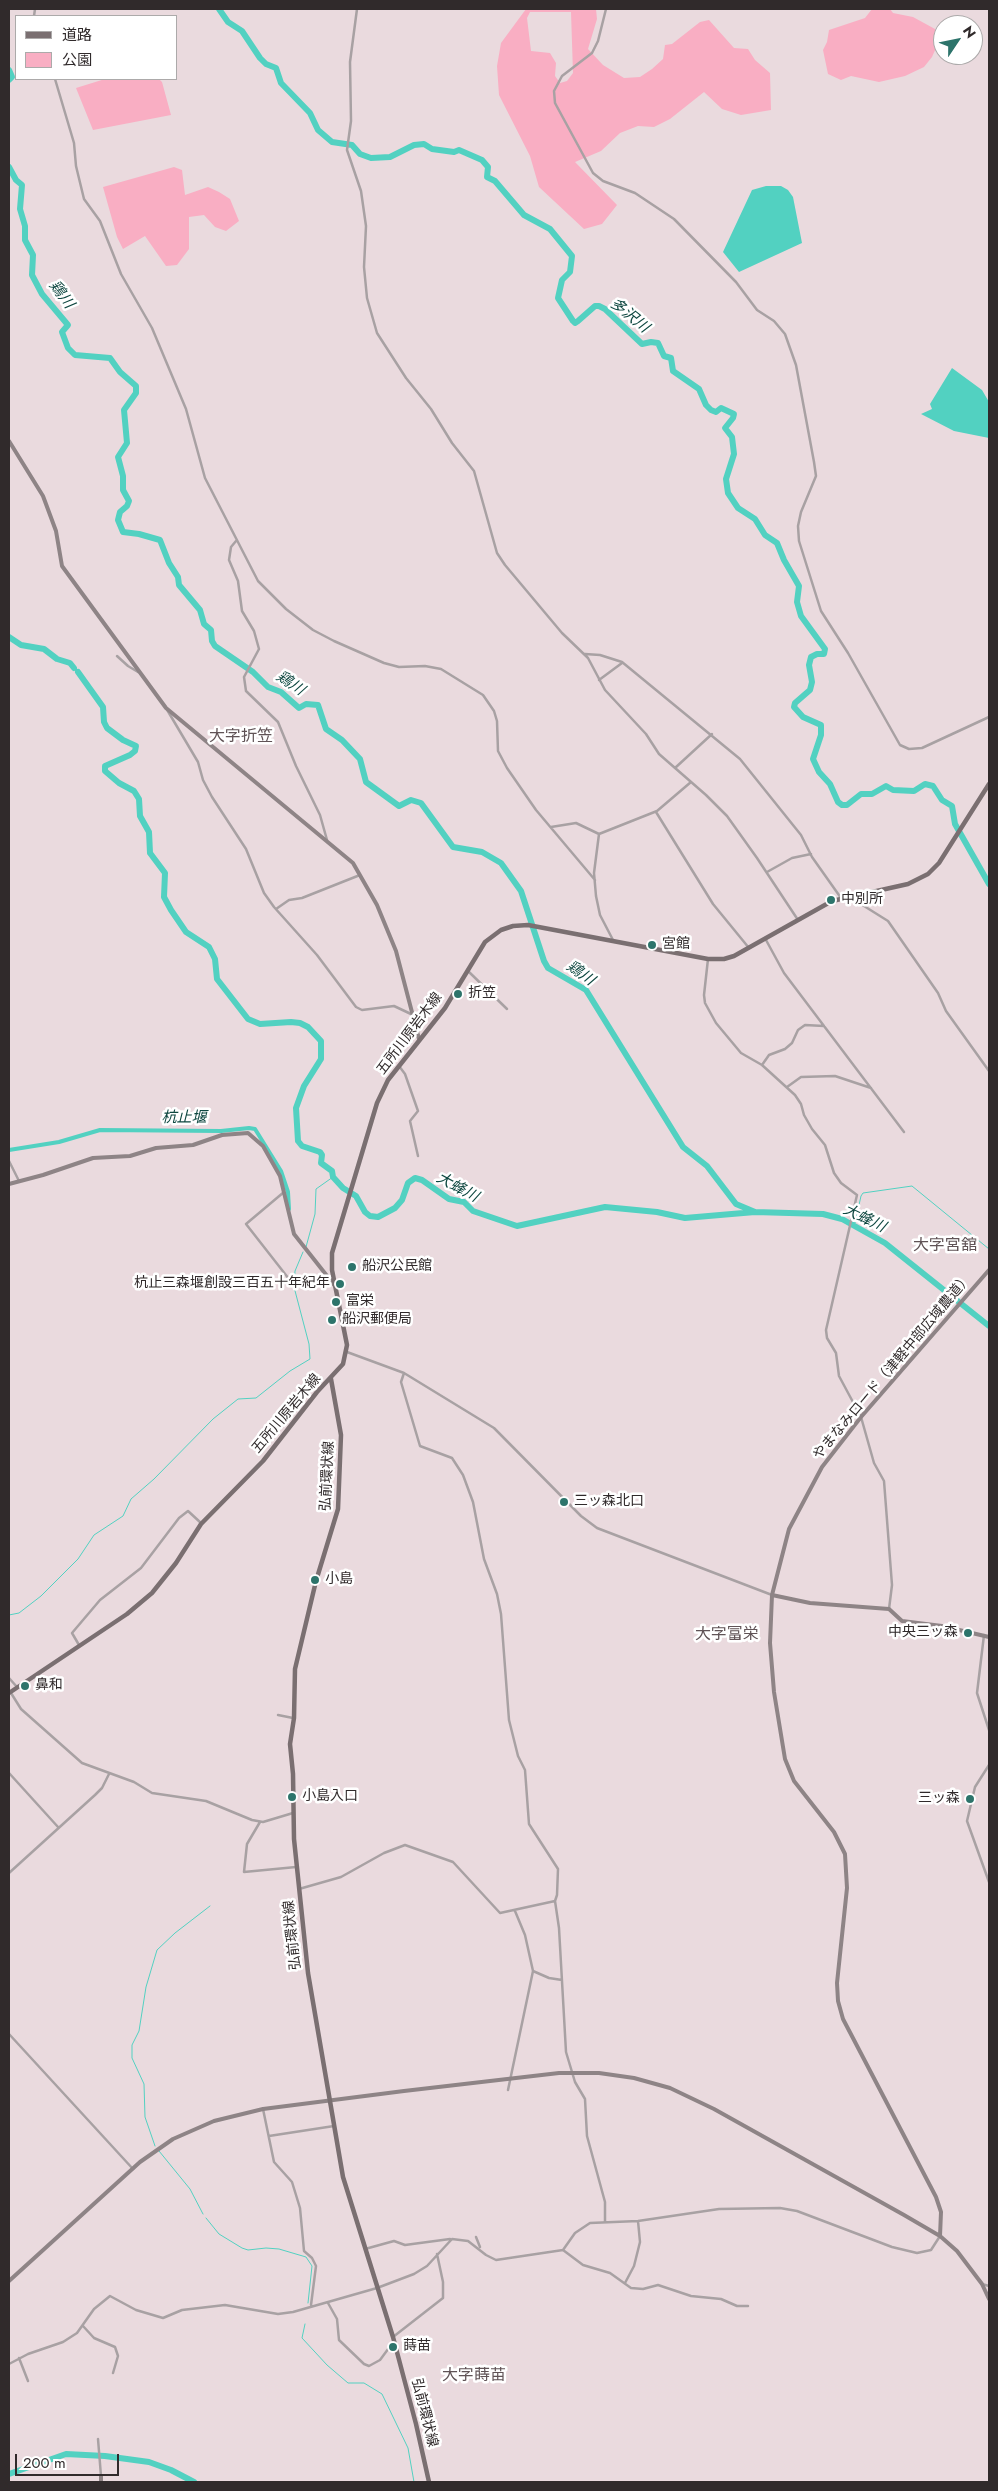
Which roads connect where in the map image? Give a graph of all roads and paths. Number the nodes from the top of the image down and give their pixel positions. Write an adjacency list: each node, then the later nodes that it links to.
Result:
1 (357, 9): 6 (street)
2 (606, 9): 12 (street)
3 (55, 80): 5 (street)
4 (9, 441): 9 (street)
5 (236, 541): 18 (street); 20 (street)
6 (584, 654): 8 (street); 10 (street)
7 (117, 656): 9 (street)
8 (622, 662): 10 (street); 13 (street)
9 (140, 673): 11 (street)
10 (599, 680): 14 (street)
11 (166, 708): 20 (street); 27 (street)
12 (989, 717)
13 (712, 734): 14 (street); 21 (street)
14 (675, 768): 15 (street)
15 (691, 782): 17 (street); 22 (street)
16 (989, 784): 25 (main road, 五所川原岩木線)
17 (656, 812): 19 (street); 31 (street)
18 (552, 827): 19 (street); 24 (street)
19 (599, 834): 24 (street)
20 (327, 842): 23 (street)
21 (811, 854): 22 (street); 26 (street)
22 (767, 872): 28 (street)
23 (360, 875): 27 (street); 35 (street)
24 (595, 880): 30 (street)
25 (854, 896): 26 (main road, 五所川原岩木線); 40 (street)
26 (841, 898): 28 (main road, 五所川原岩木線)
27 (276, 909): 35 (street)
28 (798, 920): 29 (main road, 五所川原岩木線)
29 (766, 940): 31 (main road, 五所川原岩木線); 36 (street)
30 (614, 942): 32 (main road, 五所川原岩木線); 33 (main road, 五所川原岩木線)
31 (750, 949): 32 (main road, 五所川原岩木線)
32 (708, 959): 38 (street)
33 (468, 971): 34 (street); 37 (main road, 五所川原岩木線)
34 (507, 1010)
35 (412, 1014): 37 (street)
36 (825, 1026): 38 (street); 42 (street)
37 (419, 1039): 39 (main road, 五所川原岩木線)
38 (762, 1064): 41 (street)
39 (399, 1066): 44 (street); 51 (main road, 五所川原岩木線)
40 (989, 1071)
41 (787, 1088): 42 (street); 55 (street)
42 (873, 1089): 43 (street)
43 (904, 1132)
44 (418, 1156)
45 (9, 1161): 46 (street)
46 (19, 1181): 47 (street); 48 (street)
47 (9, 1184)
48 (284, 1192): 50 (street); 51 (street)
49 (989, 1270): 55 (street, やまなみロード（津軽中部広域農道）)
50 (289, 1279)
51 (335, 1286): 52 (main road, 五所川原岩木線)
52 (347, 1352): 53 (street); 54 (main road, 五所川原岩木線)
53 (404, 1373): 57 (street); 78 (street)
54 (331, 1379): 56 (main road, 五所川原岩木線); 66 (main road, 弘前環状線)
55 (861, 1417): 57 (street, やまなみロード（津軽中部広域農道）); 58 (street)
56 (201, 1524): 61 (main road, 五所川原岩木線); 61 (street)
57 (772, 1595): 58 (street); 93 (street, やまなみロード（津軽中部広域農道）)
58 (889, 1609): 59 (street)
59 (984, 1635): 60 (street); 67 (street)
60 (989, 1637)
61 (80, 1646): 63 (main road, 五所川原岩木線)
62 (9, 1678): 63 (street)
63 (17, 1686): 64 (main road, 五所川原岩木線)
64 (9, 1692): 70 (street)
65 (278, 1715): 66 (street)
66 (294, 1718): 71 (main road, 弘前環状線)
67 (989, 1730)
68 (989, 1765): 76 (street)
69 (9, 1773): 73 (street)
70 (109, 1774): 72 (street); 73 (street)
71 (294, 1813): 72 (street); 74 (main road, 弘前環状線)
72 (260, 1822): 74 (street)
73 (59, 1828): 75 (street)
74 (297, 1866): 77 (main road, 弘前環状線)
75 (9, 1873)
76 (989, 1882)
77 (299, 1889): 79 (street); 86 (main road, 弘前環状線)
78 (555, 1900): 79 (street); 81 (street)
79 (515, 1911): 80 (street)
80 (533, 1971): 81 (street); 84 (street)
81 (562, 1980): 83 (street)
82 (9, 2034): 90 (street)
83 (573, 2072): 84 (street); 92 (street); 93 (street)
84 (512, 2078): 85 (street); 86 (street)
85 (508, 2090)
86 (330, 2101): 87 (street); 88 (main road, 弘前環状線)
87 (263, 2109): 89 (street); 90 (street)
88 (334, 2126): 89 (street); 98 (main road, 弘前環状線)
89 (269, 2136): 109 (street)
90 (133, 2169): 102 (street)
91 (638, 2221): 92 (street); 93 (street); 103 (street)
92 (605, 2222): 100 (street)
93 (940, 2236): 104 (street)
94 (476, 2237): 99 (street)
95 (452, 2239): 96 (street); 97 (street); 99 (street)
96 (440, 2240): 97 (street); 98 (street)
97 (441, 2248): 101 (street)
98 (364, 2249): 106 (main road, 弘前環状線)
99 (480, 2249): 100 (street)
100 (564, 2250): 103 (street)
101 (437, 2254): 106 (street); 112 (street)
102 (9, 2281)
103 (625, 2283): 110 (street)
104 (982, 2284): 105 (street); 107 (street)
105 (989, 2286)
106 (377, 2288): 108 (street); 112 (main road, 弘前環状線)
107 (989, 2299)
108 (328, 2303): 109 (street); 112 (street)
109 (311, 2306): 111 (street)
110 (748, 2306)
111 (83, 2326): 113 (street); 115 (street)
112 (393, 2339): 120 (main road, 弘前環状線)
113 (19, 2358): 114 (street); 116 (street)
114 (9, 2364)
115 (113, 2373)
116 (28, 2382)
117 (98, 2441): 118 (street)
118 (101, 2476): 119 (street)
119 (101, 2482)
120 (429, 2482)

